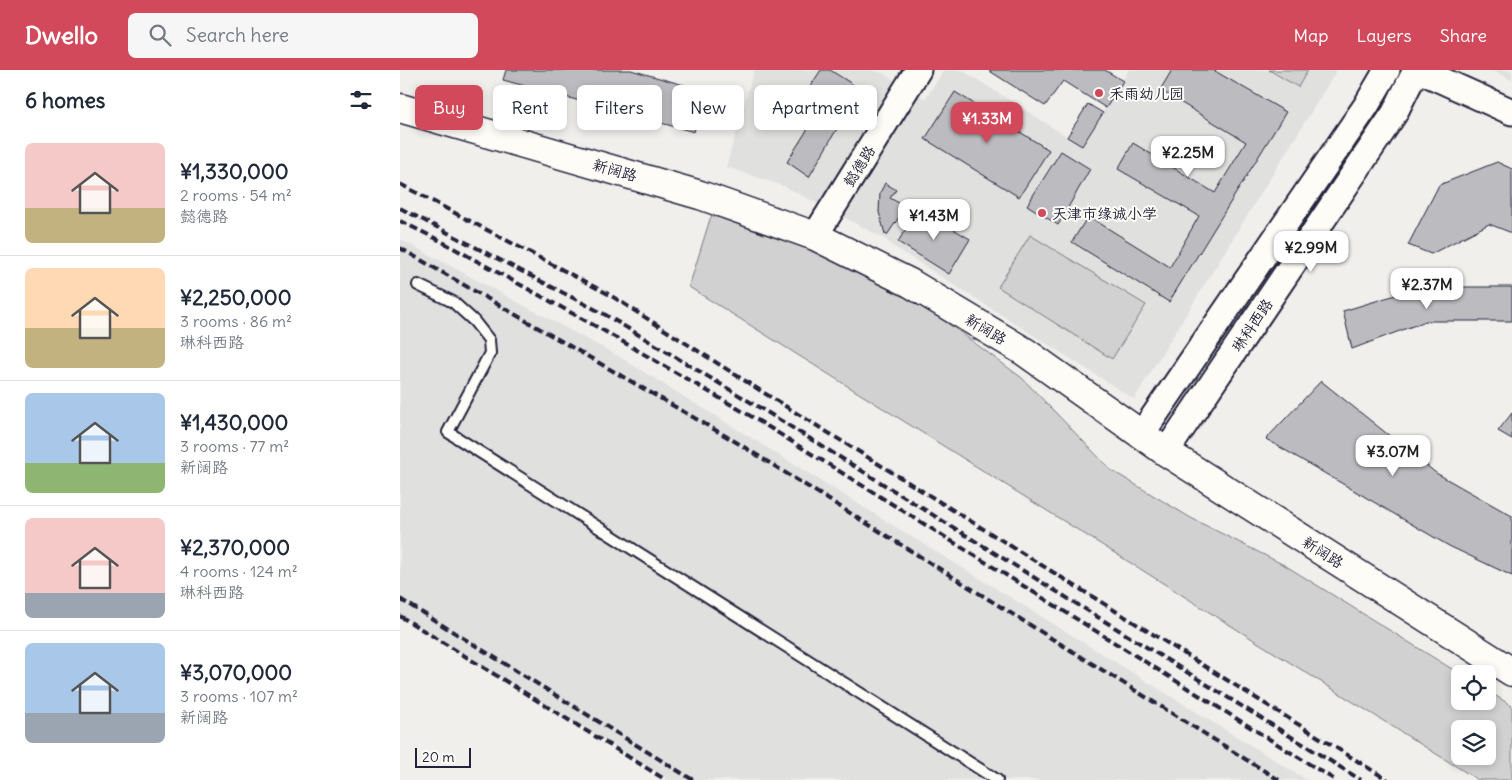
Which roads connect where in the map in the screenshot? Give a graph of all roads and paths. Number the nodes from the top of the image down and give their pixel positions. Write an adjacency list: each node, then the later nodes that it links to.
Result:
1 (918, 70): 8 (street, 懿德路)
2 (1387, 70): 10 (street, 琳科西路)
3 (1417, 70): 7 (street); 11 (street, 琳科西路)
4 (1446, 70): 5 (street)
5 (1512, 100)
6 (400, 108): 8 (main road, 新阔路)
7 (1512, 112)
8 (815, 236): 10 (main road, 新阔路)
9 (418, 285): 13 (lane)
10 (1141, 435): 11 (main road, 新阔路)
11 (1166, 452): 12 (main road, 新阔路)
12 (1512, 672)
13 (997, 780)

